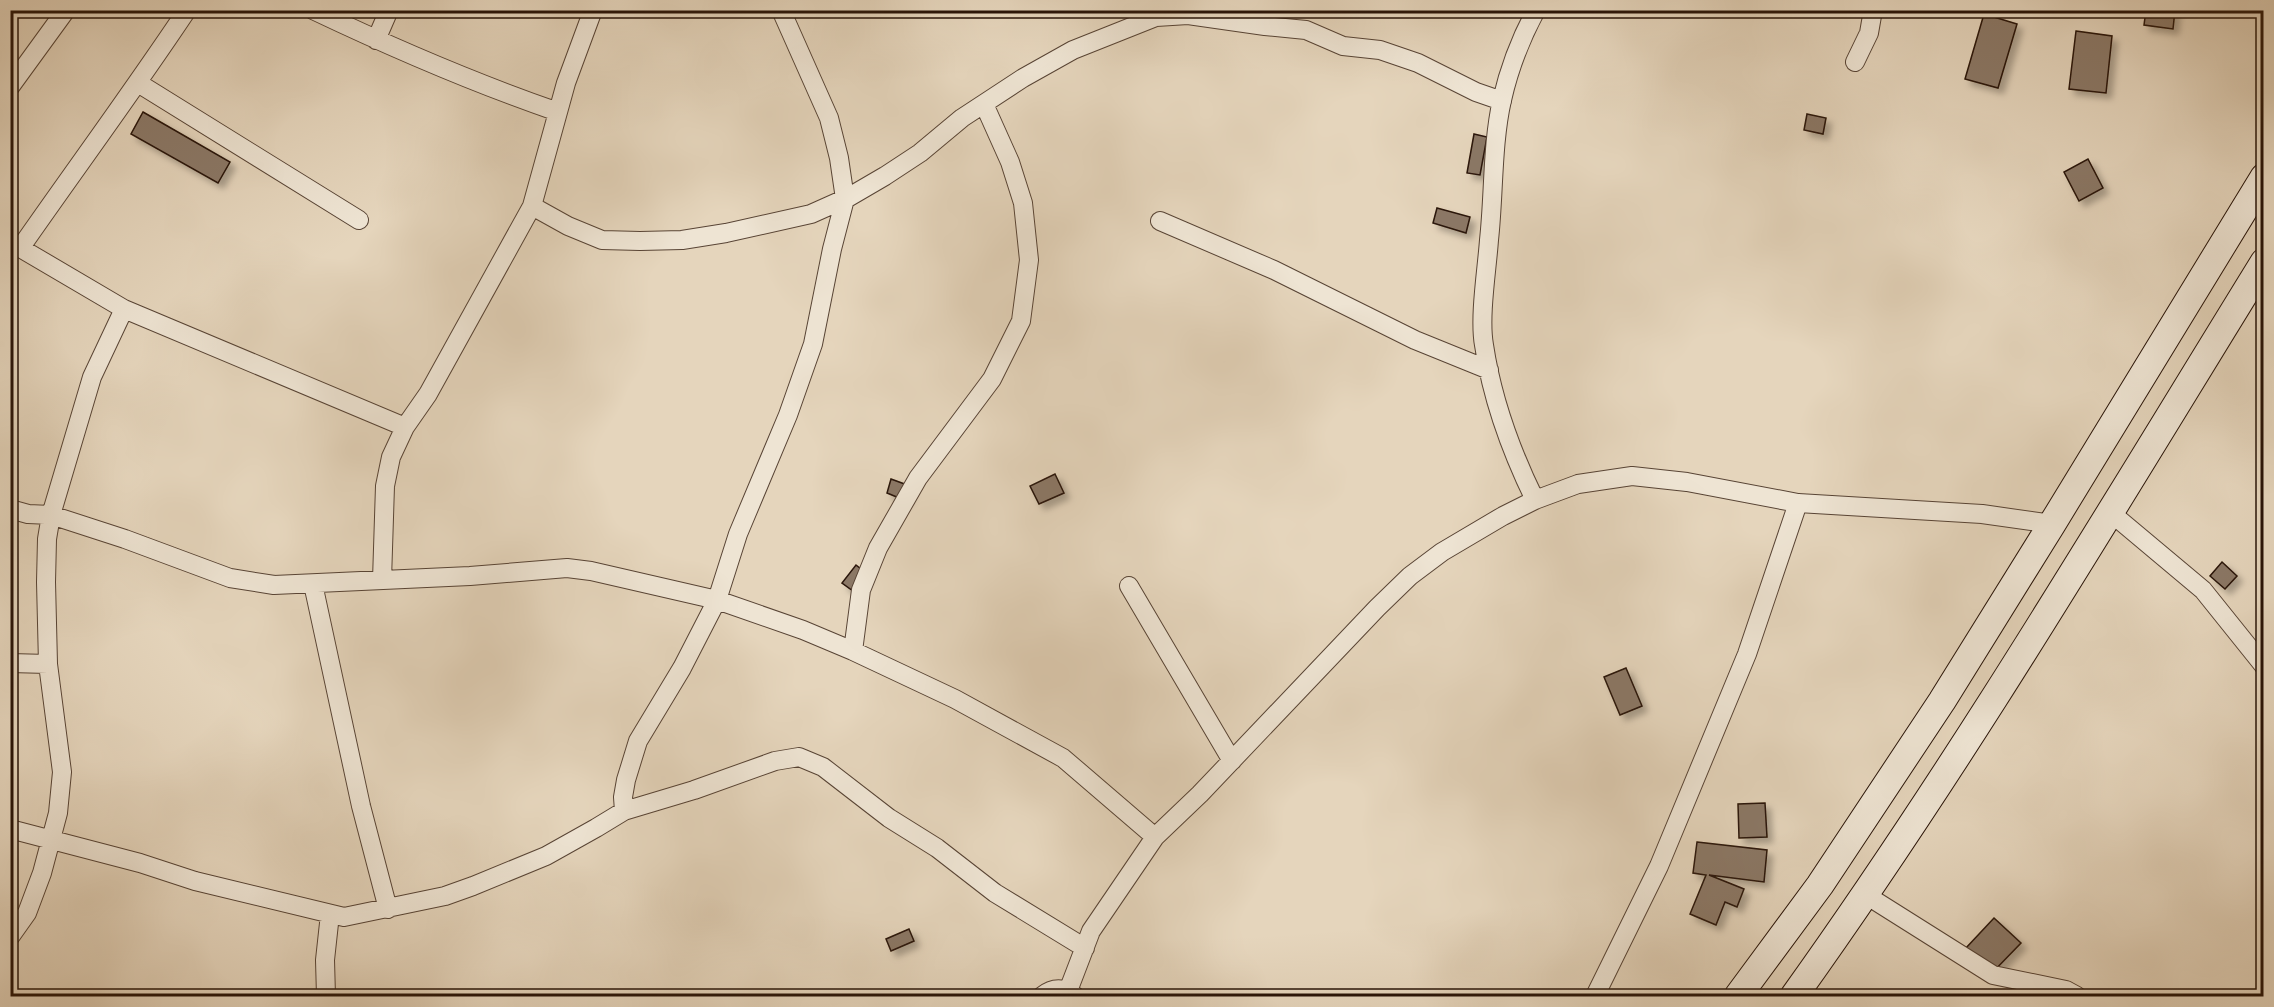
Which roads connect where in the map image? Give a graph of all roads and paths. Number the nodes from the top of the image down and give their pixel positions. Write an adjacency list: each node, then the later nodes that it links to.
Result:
1 (66, 10): 13 (street)
2 (187, 10): 12 (street)
3 (313, 10): 10 (street)
4 (390, 10): 10 (street)
5 (592, 10): 16 (street)
6 (781, 10): 18 (street)
7 (1536, 10): 14 (street)
8 (1873, 10): 11 (street)
9 (1187, 13): 14 (street); 15 (street)
10 (376, 40): 16 (street)
11 (1855, 62)
12 (138, 83): 20 (street); 22 (street)
13 (10, 87)
14 (1502, 101): 25 (street)
15 (984, 105): 18 (street); 37 (street)
16 (558, 112): 19 (street)
17 (2264, 177): 32 (main road)
18 (845, 199): 19 (street); 36 (street)
19 (532, 206): 26 (street)
20 (360, 220)
21 (1160, 221): 25 (street)
22 (16, 245): 24 (street)
23 (2264, 262): 30 (main road)
24 (124, 309): 26 (street); 31 (street)
25 (1489, 370): 27 (street)
26 (405, 428): 33 (street)
27 (1535, 500): 28 (street); 41 (street)
28 (1798, 503): 32 (street); 54 (street)
29 (10, 509): 31 (street)
30 (2110, 513): 40 (street); 46 (main road)
31 (51, 515): 34 (street); 39 (street)
32 (2052, 524): 55 (main road)
33 (382, 580): 34 (street); 36 (street)
34 (313, 584): 47 (street)
35 (1129, 586): 41 (street)
36 (717, 600): 37 (street); 42 (street)
37 (853, 651): 44 (street)
38 (10, 663): 39 (street)
39 (48, 664): 45 (street)
40 (2264, 666)
41 (1232, 761): 44 (street)
42 (624, 811): 47 (street); 50 (street)
43 (10, 829): 45 (street)
44 (1155, 837): 50 (street)
45 (51, 841): 48 (street); 49 (street)
46 (1866, 895): 56 (main road); 57 (street)
47 (388, 909): 48 (street)
48 (330, 914): 52 (street)
49 (10, 938)
50 (1085, 948): 51 (street)
51 (1071, 994): 53 (street)
52 (326, 996)
53 (1042, 996)
54 (1595, 996)
55 (1738, 996)
56 (1794, 996)
57 (2077, 996)

